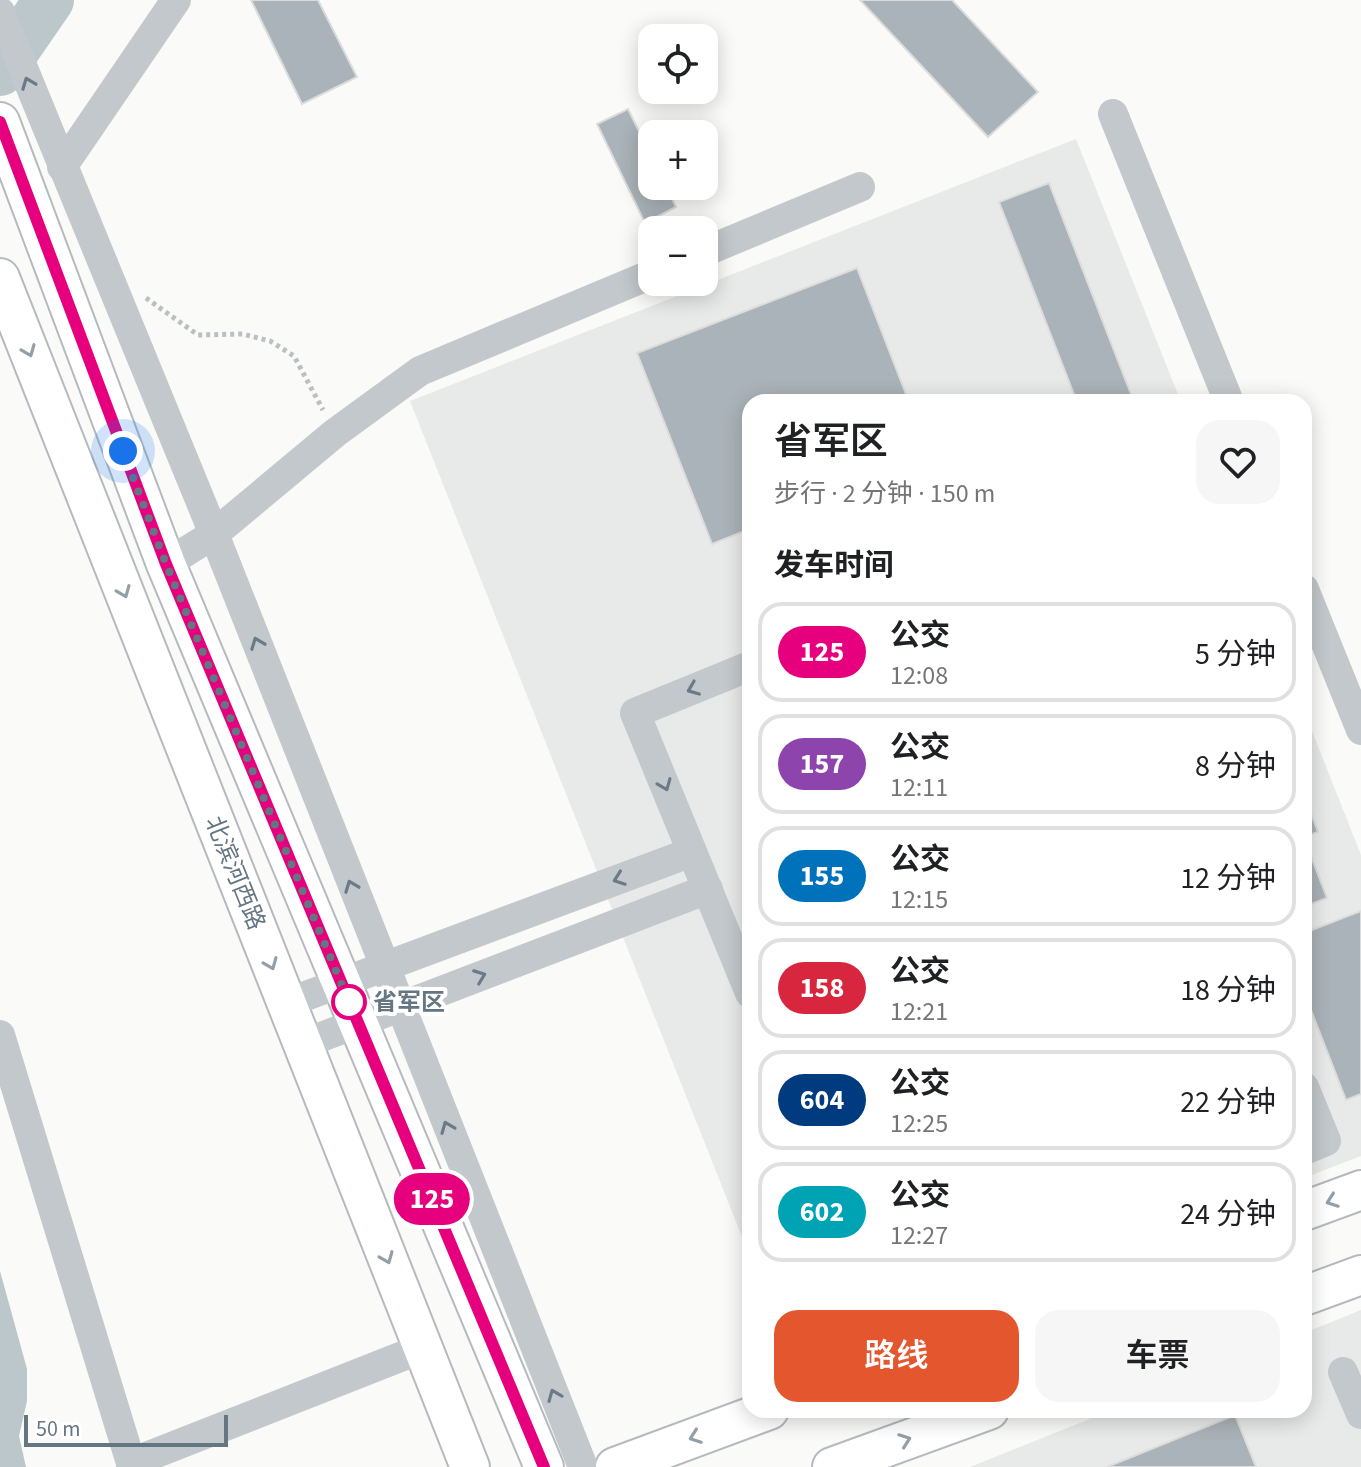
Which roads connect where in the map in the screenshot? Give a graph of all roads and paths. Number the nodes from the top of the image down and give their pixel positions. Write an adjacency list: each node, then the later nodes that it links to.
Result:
1 (176, 0): 5 (street)
2 (0, 12): 5 (street, one-way to 2)
3 (1113, 114): 11 (street)
4 (0, 122): 14 (main road)
5 (59, 160): 8 (street)
6 (860, 187): 7 (street)
7 (718, 246)
8 (107, 277): 12 (path); 13 (street)
9 (638, 280): 12 (street)
10 (2, 290): 23 (main road, 北滨河西路, one-way to 23)
11 (1226, 394)
12 (335, 433): 13 (street)
13 (214, 534): 14 (street); 20 (street, one-way to 13)
14 (166, 564): 22 (main road)
15 (1312, 609): 17 (street)
16 (742, 669): 18 (street, one-way to 18)
17 (1361, 730)
18 (692, 852): 19 (street); 20 (street, one-way to 20)
19 (708, 889): 21 (street); 24 (street, one-way to 19)
20 (383, 967): 22 (street); 24 (street)
21 (742, 973)
22 (341, 982): 23 (street); 25 (main road)
23 (287, 1003): 27 (main road, 北滨河西路)
24 (399, 1007): 25 (street); 42 (street, one-way to 24)
25 (358, 1023): 27 (street); 41 (main road)
26 (0, 1035): 39 (street)
27 (303, 1044): 34 (main road, 北滨河西路, one-way to 34)
28 (1312, 1107): 29 (street)
29 (1312, 1147)
30 (1361, 1190): 31 (main road, one-way to 31)
31 (1312, 1208)
32 (1361, 1275): 33 (main road)
33 (1312, 1293)
34 (423, 1348): 39 (street); 40 (main road, 北滨河西路)
35 (1343, 1372): 36 (street)
36 (1361, 1414)
37 (747, 1418): 43 (main road, one-way to 43)
38 (967, 1418): 44 (main road, one-way to 38)
39 (131, 1465)
40 (470, 1467)
41 (544, 1467)
42 (583, 1467)
43 (615, 1467)
44 (832, 1467)

